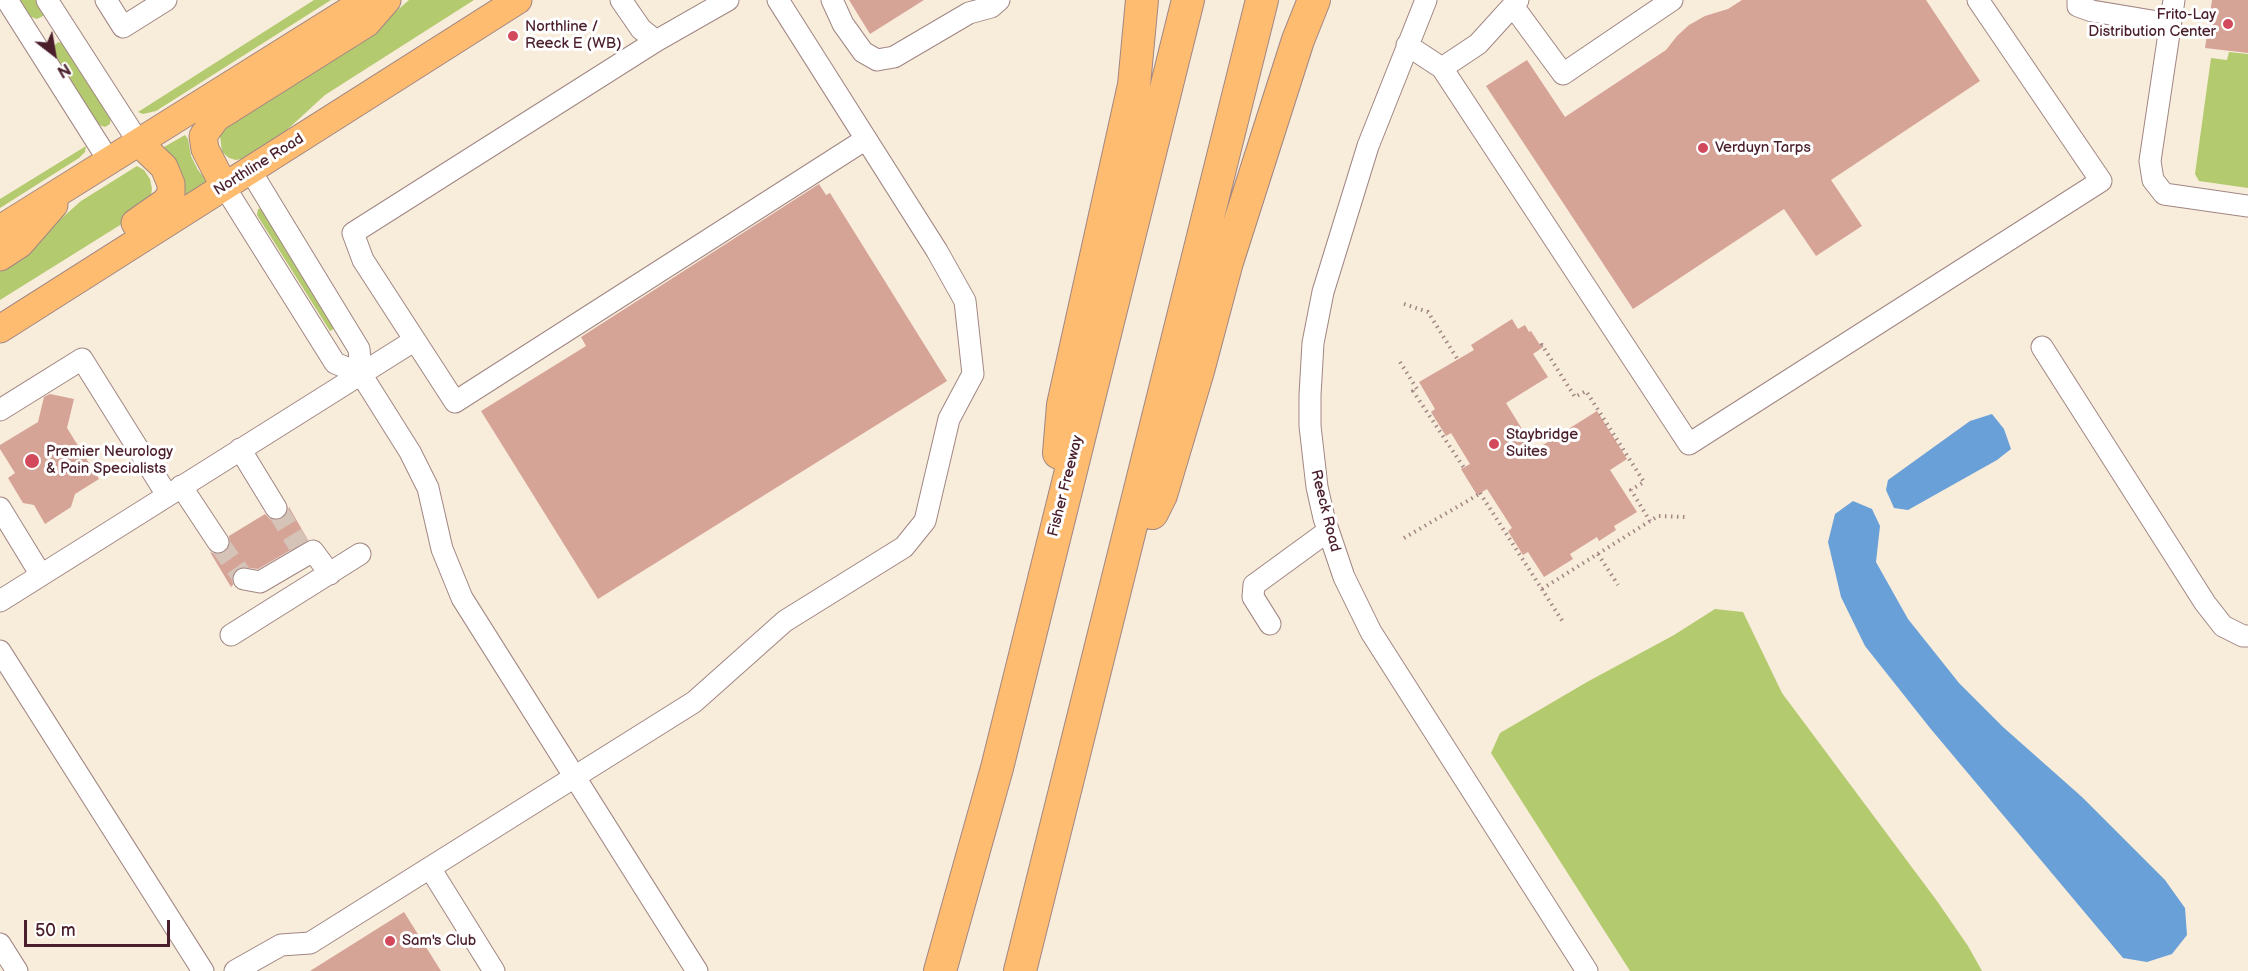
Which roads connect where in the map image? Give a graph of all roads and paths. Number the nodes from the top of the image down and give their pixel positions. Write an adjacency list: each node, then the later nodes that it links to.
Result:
1 (7, 0): 26 (street)
2 (47, 0): 24 (street)
3 (106, 0): 4 (street)
4 (166, 0)
5 (366, 0): 31 (main road)
6 (387, 0): 35 (main road)
7 (621, 0): 27 (street)
8 (728, 0): 27 (street)
9 (778, 0): 30 (street)
10 (832, 0): 23 (street)
11 (999, 0): 23 (street)
12 (1142, 0): 61 (highway)
13 (1188, 0): 61 (highway, Fisher Freeway)
14 (1262, 0): 65 (highway)
15 (1314, 0): 65 (highway)
16 (1426, 0): 28 (street, Reeck Road)
17 (1672, 0): 21 (street)
18 (1978, 0): 29 (street)
19 (2078, 0): 25 (street)
20 (2174, 0): 25 (street)
21 (1516, 3): 29 (street)
22 (505, 4): 33 (main road, Northline Road)
23 (965, 6)
24 (60, 21): 26 (street); 31 (street)
25 (2170, 24): 36 (street)
26 (31, 39): 32 (street)
27 (656, 40): 42 (street)
28 (1407, 45): 29 (street); 56 (street, Reeck Road)
29 (1442, 68)
30 (866, 139): 42 (street); 74 (street)
31 (139, 143): 32 (main road); 40 (main road)
32 (108, 161): 34 (main road)
33 (250, 170): 35 (main road, Northline Road); 47 (street)
34 (74, 182): 37 (main road); 38 (main road)
35 (224, 186): 41 (main road, Northline Road); 47 (street)
36 (2248, 206)
37 (0, 229)
38 (0, 257)
39 (1404, 304): 45 (path)
40 (0, 313)
41 (0, 329)
42 (415, 340): 47 (street)
43 (1541, 346): 55 (path)
44 (2042, 347): 72 (street)
45 (1458, 360)
46 (1400, 362): 50 (path)
47 (361, 374): 49 (street); 74 (street)
48 (0, 410): 51 (street)
49 (240, 449): 51 (street); 53 (street)
50 (1464, 468)
51 (174, 490): 58 (street); 63 (street)
52 (0, 508): 63 (street)
53 (276, 508)
54 (1685, 517): 55 (path)
55 (1650, 521): 60 (path)
56 (1328, 531): 70 (street); 84 (street, Reeck Road)
57 (1404, 538): 67 (path)
58 (218, 542)
59 (360, 554): 62 (street)
60 (1598, 554): 66 (path); 67 (path)
61 (1048, 560): 82 (highway, Fisher Freeway)
62 (330, 574): 64 (street); 71 (street)
63 (41, 575): 68 (street)
64 (244, 579)
65 (1117, 584): 83 (highway)
66 (1618, 585)
67 (1542, 589): 69 (path)
68 (0, 601)
69 (1563, 622)
70 (1270, 624)
71 (231, 635)
72 (2248, 636)
73 (0, 651): 79 (street)
74 (574, 776): 75 (street); 77 (street)
75 (429, 868): 80 (street); 81 (street)
76 (0, 944): 78 (street)
77 (689, 968)
78 (17, 971)
79 (202, 971)
80 (235, 971)
81 (494, 971)
82 (940, 971)
83 (1020, 971)
84 (1587, 971)

